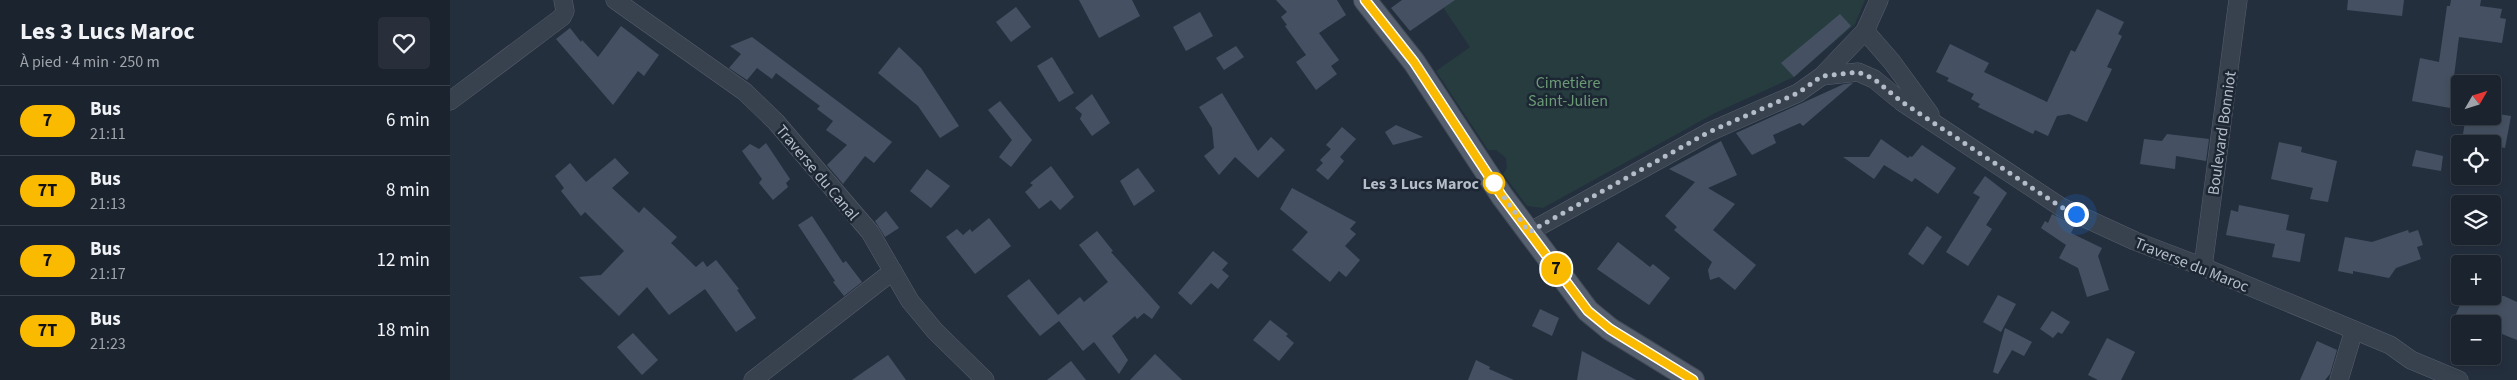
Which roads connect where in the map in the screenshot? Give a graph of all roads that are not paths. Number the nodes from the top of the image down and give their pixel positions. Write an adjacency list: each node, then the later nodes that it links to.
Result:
1 (563, 0): 8 (street)
2 (615, 0): 12 (street, Traverse du Canal)
3 (1365, 0): 10 (main road)
4 (1879, 0): 6 (street)
5 (2238, 0): 11 (street, Boulevard Bonniot)
6 (1865, 31): 7 (street, Traverse du Maroc); 9 (street, Traverse du Maroc)
7 (1822, 76): 9 (street, Traverse du Maroc); 10 (street, Traverse du Maroc)
8 (450, 101)
9 (1938, 124): 11 (street, Traverse du Maroc)
10 (1529, 232): 16 (main road)
11 (2203, 267): 13 (street, Traverse du Maroc)
12 (893, 272): 14 (street); 15 (street, Traverse du Canal)
13 (2354, 330): 17 (street); 18 (street, Traverse du Maroc)
14 (753, 380)
15 (984, 380)
16 (1693, 380)
17 (2339, 380)
18 (2459, 380)

